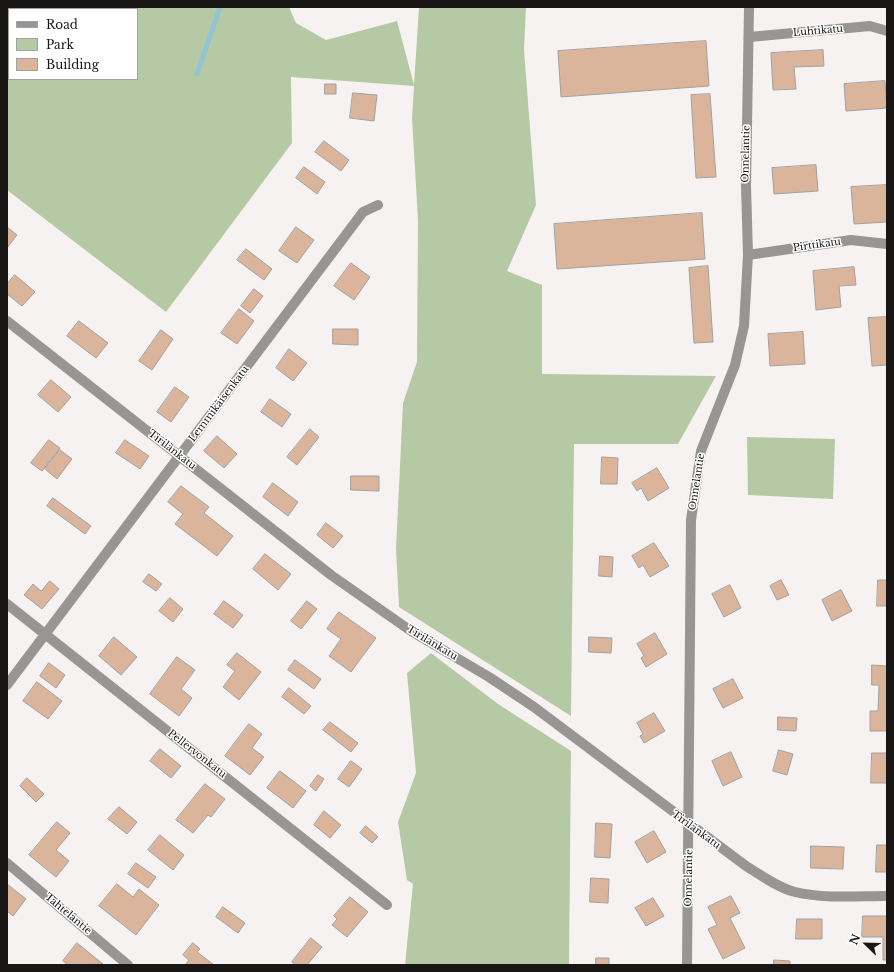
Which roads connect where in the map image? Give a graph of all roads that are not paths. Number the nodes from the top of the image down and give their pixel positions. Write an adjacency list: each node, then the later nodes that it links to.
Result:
1 (749, 7): 3 (street, Onnelantie)
2 (887, 31): 3 (street, Luhtikatu)
3 (749, 36): 6 (street, Onnelantie)
4 (378, 205): 8 (street, Lemmikäisenkatu)
5 (887, 244): 6 (street, Pirttikatu)
6 (748, 254): 12 (street, Onnelantie)
7 (7, 321): 8 (street, Tirilänkatu)
8 (179, 456): 10 (street, Lemmikäisenkatu); 12 (street, Tirilänkatu)
9 (7, 604): 10 (street, Pellervonkatu)
10 (45, 634): 11 (street, Lemmikäisenkatu); 15 (street, Pellervonkatu)
11 (7, 685)
12 (689, 825): 14 (street, Tirilänkatu); 17 (street, Onnelantie)
13 (7, 863): 16 (street, Tähteläntie)
14 (887, 896)
15 (387, 904)
16 (128, 965)
17 (688, 965)

